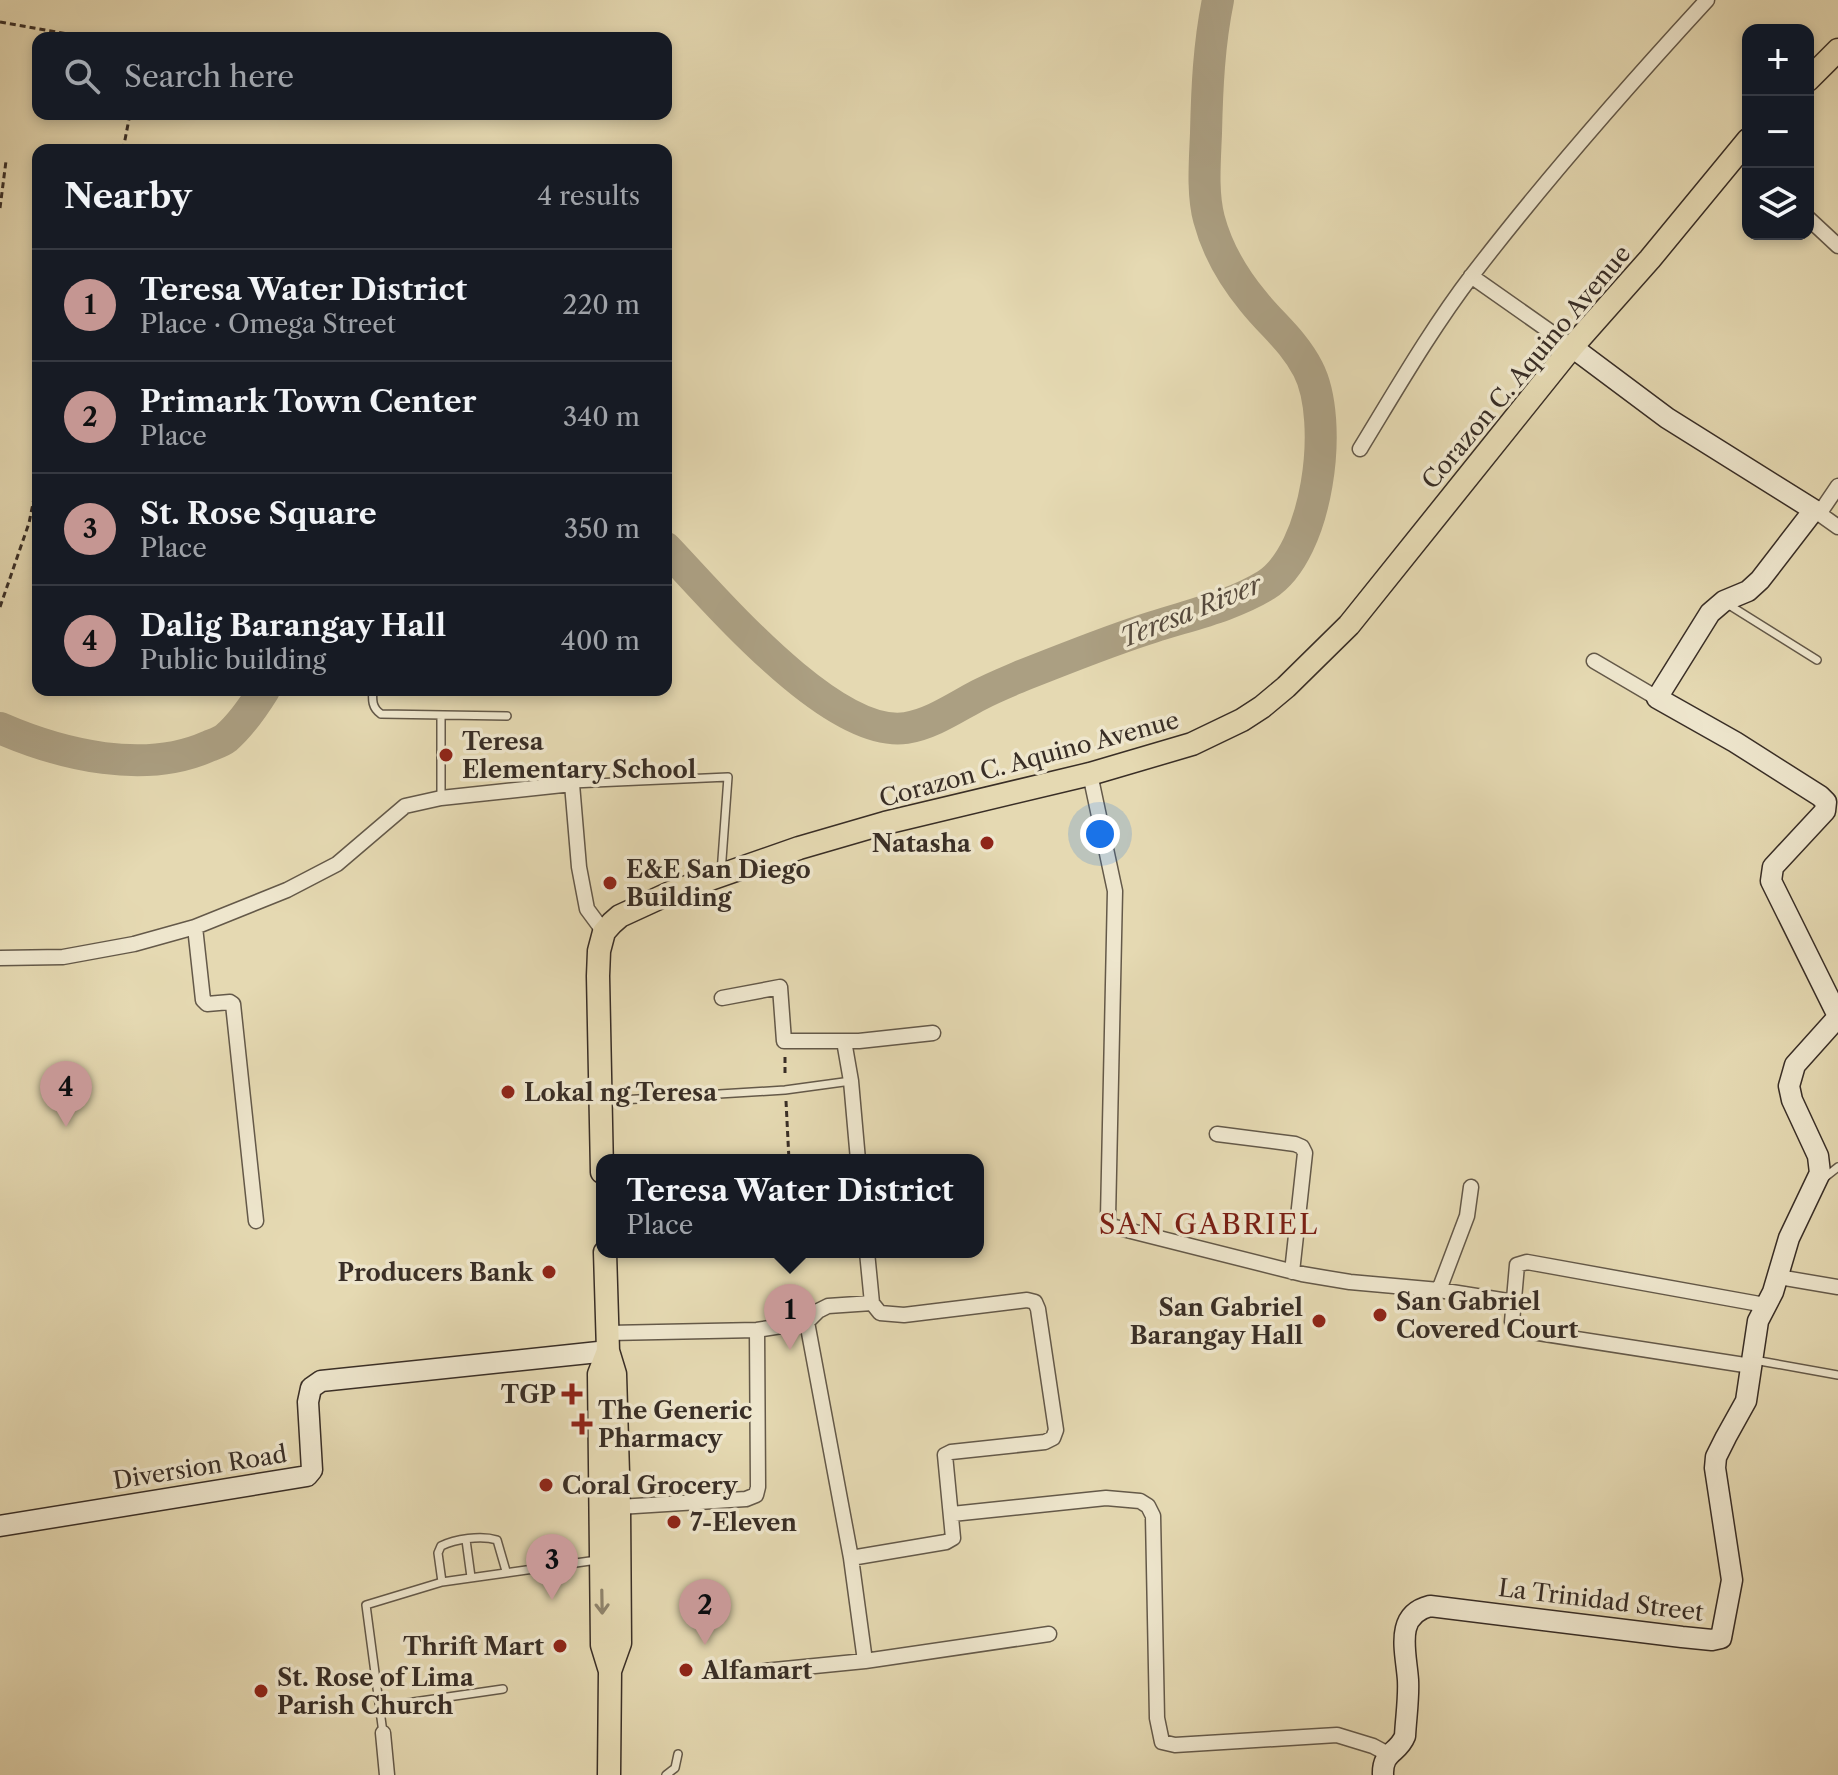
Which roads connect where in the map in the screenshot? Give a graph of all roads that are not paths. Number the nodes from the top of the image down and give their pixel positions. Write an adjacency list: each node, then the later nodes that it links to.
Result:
1 (1707, 0): 7 (street)
2 (1838, 50): 3 (main road)
3 (1814, 74)
4 (1742, 154): 8 (main road, Corazon C. Aquino Avenue)
5 (1814, 224): 6 (street)
6 (1838, 246)
7 (1471, 276): 8 (street); 9 (street)
8 (1572, 347): 11 (street); 20 (main road, Corazon C. Aquino Avenue)
9 (1360, 449)
10 (1838, 486): 11 (street)
11 (1816, 512): 12 (street); 13 (street)
12 (1838, 527)
13 (1724, 601): 14 (lane); 17 (street)
14 (1817, 660)
15 (1594, 661): 17 (street)
16 (372, 696): 18 (lane)
17 (1657, 698): 28 (street)
18 (441, 715): 19 (lane); 22 (lane)
19 (507, 716)
20 (1090, 774): 23 (main road, Corazon C. Aquino Avenue); 42 (street)
21 (572, 784): 22 (street); 23 (lane); 25 (street)
22 (441, 798): 24 (street)
23 (721, 875): 25 (main road, Corazon C. Aquino Avenue)
24 (195, 927): 26 (street); 39 (street)
25 (604, 932): 32 (main road)
26 (0, 958)
27 (722, 998): 30 (street)
28 (1838, 1016): 37 (street)
29 (933, 1033): 30 (street)
30 (844, 1041): 31 (street)
31 (851, 1081): 32 (lane); 35 (street)
32 (599, 1101): 34 (main road)
33 (1217, 1134): 42 (street)
34 (601, 1154)
35 (857, 1154)
36 (1838, 1167): 37 (lane)
37 (1816, 1183): 43 (street, La Trinidad Street)
38 (1471, 1187): 45 (street)
39 (256, 1221)
40 (605, 1258): 51 (main road)
41 (868, 1258): 47 (street)
42 (1292, 1272): 45 (street)
43 (1778, 1277): 44 (street); 48 (street, La Trinidad Street)
44 (1838, 1287)
45 (1439, 1290): 46 (street)
46 (1514, 1302): 48 (street); 52 (street)
47 (872, 1303): 49 (street); 55 (street)
48 (1765, 1305): 52 (street, La Trinidad Street)
49 (807, 1322): 50 (street); 58 (street)
50 (757, 1330): 51 (street); 54 (street)
51 (609, 1342): 54 (main road); 56 (street, Diversion Road); 59 (main road)
52 (1752, 1363): 53 (lane); 70 (street, La Trinidad Street)
53 (1838, 1375)
54 (619, 1507): 59 (main road)
55 (952, 1514): 58 (street); 70 (street)
56 (0, 1526)
57 (466, 1540): 60 (lane); 61 (lane); 62 (lane)
58 (851, 1558): 64 (street)
59 (610, 1559): 60 (lane); 72 (main road)
60 (506, 1571): 61 (lane)
61 (471, 1577): 62 (lane)
62 (442, 1582): 67 (lane)
63 (1049, 1634): 64 (street)
64 (865, 1661): 65 (street)
65 (764, 1671)
66 (503, 1689): 67 (lane)
67 (379, 1707): 68 (lane)
68 (383, 1733): 71 (street)
69 (678, 1754): 73 (lane)
70 (1388, 1754): 74 (street, La Trinidad Street)
71 (387, 1775)
72 (609, 1775)
73 (666, 1775)
74 (1383, 1775)

